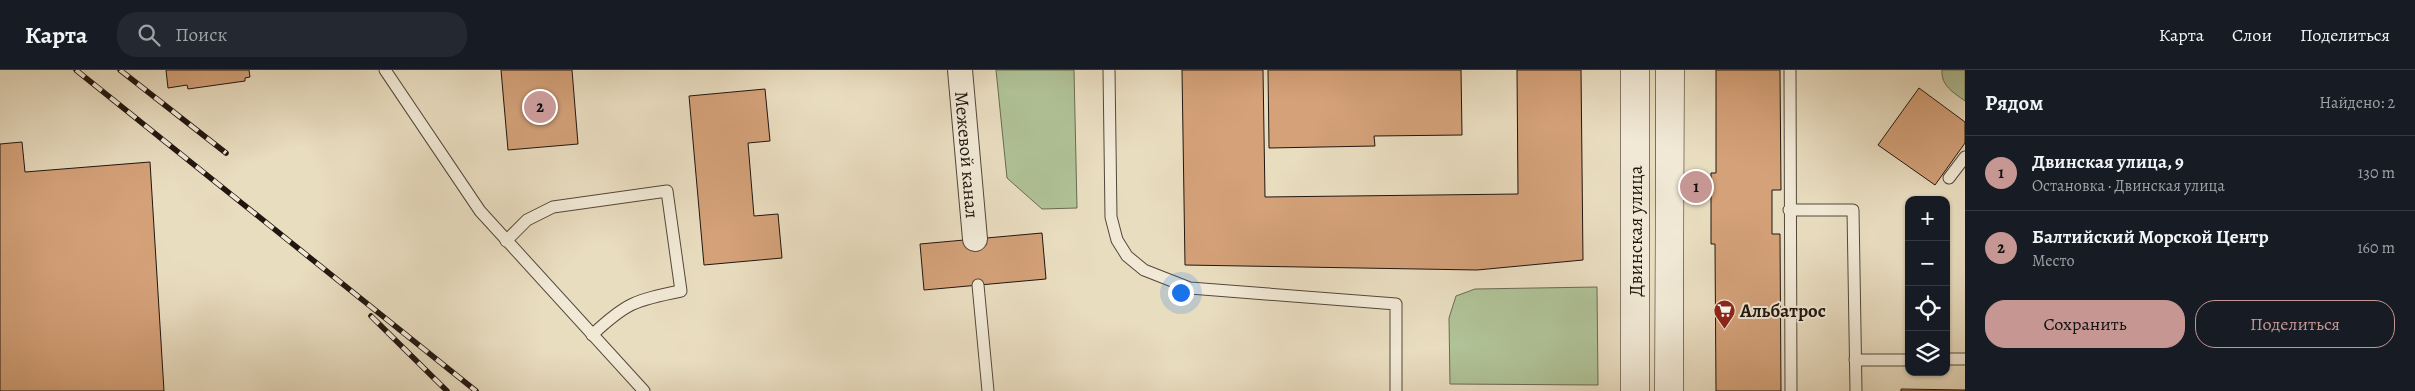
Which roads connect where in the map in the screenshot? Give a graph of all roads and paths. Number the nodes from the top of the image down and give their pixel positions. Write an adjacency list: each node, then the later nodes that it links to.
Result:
1 (385, 70): 11 (lane)
2 (960, 70): 10 (street, Межевой канал)
3 (1109, 70): 20 (lane)
4 (1635, 70): 21 (street, Двинская улица)
5 (1670, 70): 22 (street, Двинская улица)
6 (1790, 70): 9 (lane)
7 (1965, 157): 8 (lane)
8 (1950, 178)
9 (1789, 210): 16 (lane); 23 (lane)
10 (975, 239)
11 (506, 241): 13 (lane); 13 (lane)
12 (978, 285): 19 (lane)
13 (592, 335): 18 (lane)
14 (1950, 359): 15 (lane)
15 (1965, 359)
16 (1855, 360): 17 (lane); 24 (lane)
17 (1905, 360)
18 (644, 391)
19 (988, 391)
20 (1396, 391)
21 (1635, 391)
22 (1668, 391)
23 (1790, 391)
24 (1856, 391)

